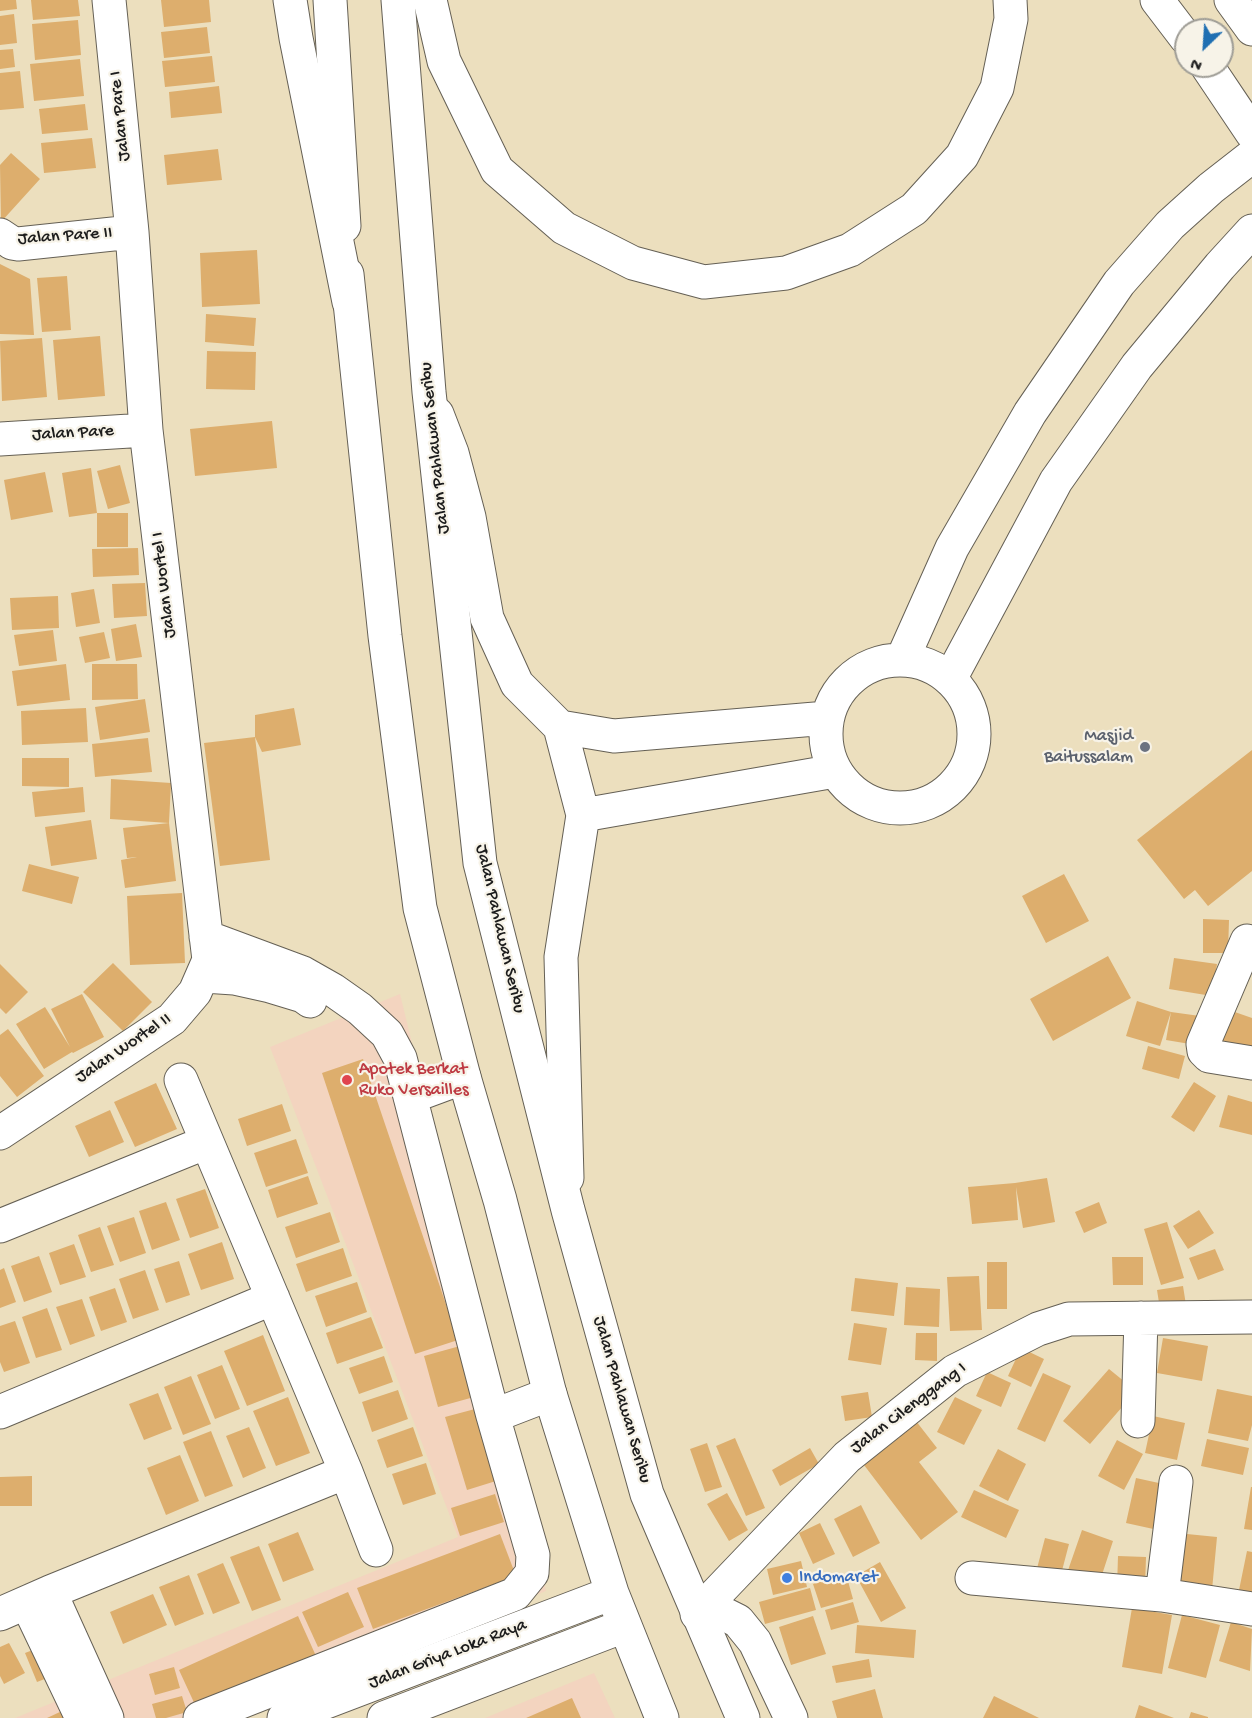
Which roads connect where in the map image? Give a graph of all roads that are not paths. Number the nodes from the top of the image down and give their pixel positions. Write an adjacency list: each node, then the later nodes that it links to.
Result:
1 (109, 0): 14 (main road, Jalan Pare I)
2 (290, 0): 17 (main road)
3 (330, 0): 17 (main road)
4 (398, 0): 18 (main road, Jalan Pahlawan Seribu)
5 (430, 0): 6 (main road)
6 (1010, 0)
7 (1157, 0): 9 (main road)
8 (1231, 0): 10 (main road)
9 (1174, 22)
10 (1252, 29)
11 (1215, 78): 12 (main road)
12 (1252, 133)
13 (1252, 156): 21 (main road)
14 (132, 232): 16 (main road, Jalan Pare II); 19 (main road, Jalan Wortel I)
15 (1251, 232): 22 (main road)
16 (0, 235)
17 (349, 302): 31 (main road)
18 (429, 392): 24 (main road); 36 (main road, Jalan Pahlawan Seribu)
19 (146, 430): 20 (main road, Jalan Pare); 27 (main road, Jalan Wortel I)
20 (0, 439)
21 (902, 660): 22 (main road); 23 (main road)
22 (950, 679): 25 (main road)
23 (827, 718): 24 (main road); 25 (main road)
24 (560, 727): 26 (main road)
25 (835, 771): 26 (main road)
26 (583, 814): 36 (main road)
27 (206, 937): 29 (main road, Jalan Wortel II); 33 (main road)
28 (1247, 941): 30 (main road)
29 (204, 976): 33 (main road); 34 (main road, Jalan Wortel II)
30 (1252, 1063)
31 (464, 1077): 33 (main road); 41 (main road)
32 (181, 1080): 35 (main road)
33 (410, 1097): 43 (main road)
34 (0, 1133)
35 (207, 1142): 37 (main road); 38 (main road)
36 (568, 1210): 53 (main road, Jalan Pahlawan Seribu)
37 (0, 1226)
38 (273, 1298): 42 (main road); 45 (main road)
39 (1140, 1317): 40 (main road, Jalan Cilenggang I); 44 (main road); 53 (main road, Jalan Cilenggang I)
40 (1252, 1317)
41 (550, 1394): 43 (main road); 49 (main road)
42 (0, 1412)
43 (493, 1416): 57 (main road)
44 (1138, 1420)
45 (346, 1472): 47 (main road); 51 (main road)
46 (1176, 1482): 50 (main road)
47 (376, 1550)
48 (972, 1578): 50 (main road)
49 (612, 1593): 54 (main road); 58 (main road, Jalan Griya Loka Raya)
50 (1162, 1595): 52 (main road)
51 (26, 1603): 55 (main road); 56 (main road)
52 (1252, 1609)
53 (697, 1614): 61 (main road, Jalan Pahlawan Seribu); 62 (main road)
54 (624, 1626): 59 (main road, Jalan Griya Loka Raya); 60 (main road)
55 (82, 1718)
56 (107, 1718)
57 (200, 1718)
58 (285, 1718)
59 (384, 1718)
60 (662, 1718)
61 (743, 1718)
62 (791, 1718)

